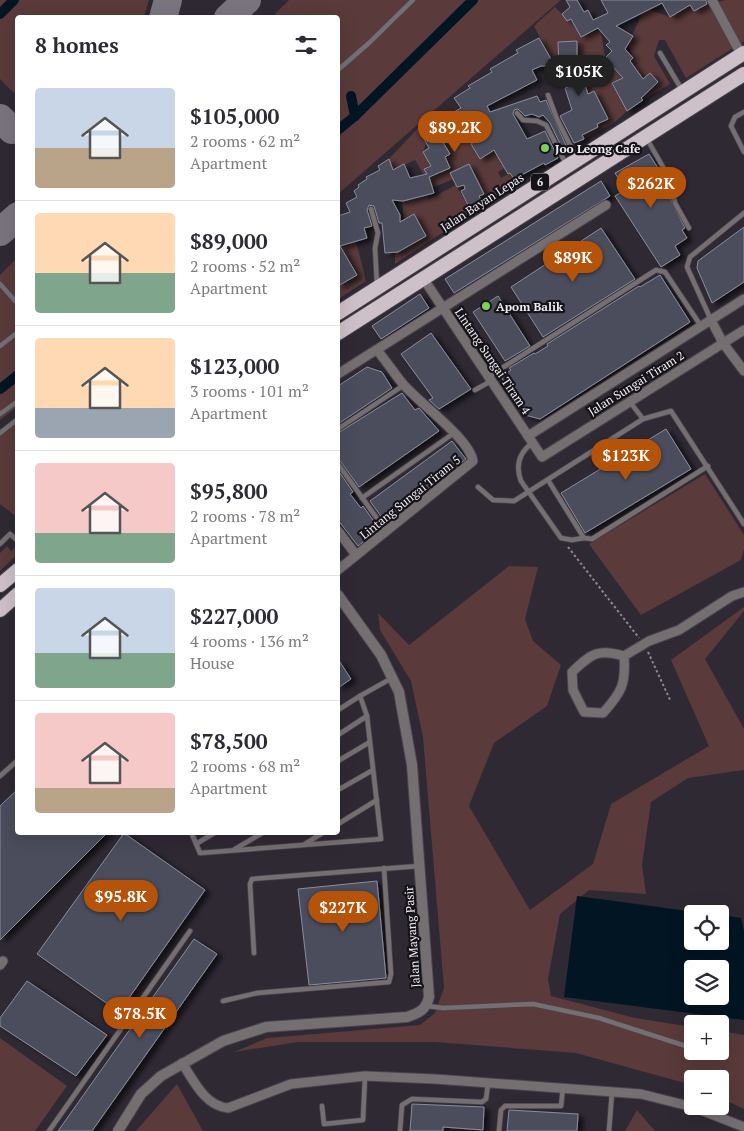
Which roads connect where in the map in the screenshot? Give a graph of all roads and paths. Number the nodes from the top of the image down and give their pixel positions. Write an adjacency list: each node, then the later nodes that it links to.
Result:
1 (413, 0): 5 (lane)
2 (712, 0): 4 (street)
3 (660, 53): 7 (lane)
4 (742, 54): 7 (highway, Jalan Bayan Lepas / 6)
5 (340, 68)
6 (743, 77): 13 (highway, 6)
7 (682, 91): 15 (highway, Jalan Bayan Lepas / 6)
8 (548, 95): 11 (lane)
9 (744, 112): 14 (lane)
10 (517, 113): 12 (lane)
11 (557, 119): 12 (lane); 15 (lane)
12 (546, 125): 15 (lane)
13 (645, 136): 19 (lane); 20 (highway, 6)
14 (744, 152)
15 (572, 162): 22 (highway, Jalan Bayan Lepas / 6)
16 (606, 205): 25 (street)
17 (371, 209): 22 (lane)
18 (744, 213): 27 (lane)
19 (689, 228)
20 (423, 278): 25 (street, Lintang Sungai Tiram 4); 30 (highway, 6)
21 (0, 284): 24 (lane)
22 (377, 287): 26 (highway, Jalan Bayan Lepas / 6)
23 (744, 298): 27 (street)
24 (15, 301)
25 (442, 307): 34 (street); 37 (street, Lintang Sungai Tiram 4)
26 (340, 312)
27 (710, 320): 28 (street); 32 (street)
28 (701, 326): 37 (lane); 48 (street)
29 (744, 330): 32 (street, Jalan Sungai Tiram 2)
30 (340, 332)
31 (15, 334): 33 (lane)
32 (723, 343): 35 (street); 40 (street, Jalan Sungai Tiram 2)
33 (0, 346)
34 (377, 350): 36 (street); 38 (street)
35 (744, 370)
36 (340, 373)
37 (490, 379): 39 (lane); 48 (street, Lintang Sungai Tiram 4)
38 (404, 385): 45 (lane); 47 (street)
39 (475, 390)
40 (630, 402): 43 (lane); 49 (street, Jalan Sungai Tiram 2)
41 (15, 403): 42 (lane)
42 (0, 414)
43 (643, 419): 50 (lane); 52 (lane)
44 (15, 421): 46 (lane)
45 (340, 428)
46 (0, 433)
47 (454, 433): 55 (lane); 57 (street, Lintang Sungai Tiram 5)
48 (530, 440): 49 (street, Lintang Sungai Tiram 4); 54 (lane)
49 (542, 457)
50 (708, 466): 56 (lane); 61 (lane)
51 (340, 467): 55 (lane)
52 (548, 480): 54 (lane); 61 (lane)
53 (478, 487): 54 (lane)
54 (529, 492): 60 (lane)
55 (362, 498): 57 (lane)
56 (744, 524)
57 (386, 531): 63 (street, Lintang Sungai Tiram 5)
58 (340, 534): 63 (street)
59 (15, 538): 62 (lane)
60 (561, 538): 61 (lane); 71 (path)
61 (584, 538)
62 (0, 544)
63 (356, 555): 64 (street, Lintang Sungai Tiram 5)
64 (340, 568)
65 (15, 572): 66 (highway)
66 (0, 585)
67 (744, 592): 71 (street)
68 (15, 597): 70 (highway)
69 (340, 598): 73 (street, Jalan Mayang Pasir)
70 (0, 610)
71 (644, 644): 72 (street); 75 (path)
72 (624, 656): 72 (street)
73 (392, 678): 74 (lane); 94 (street, Jalan Mayang Pasir)
74 (360, 696): 76 (lane); 77 (lane)
75 (671, 702)
76 (340, 709)
77 (367, 716): 78 (lane); 79 (lane)
78 (340, 733)
79 (370, 742): 80 (lane); 82 (lane)
80 (340, 760)
81 (15, 763): 83 (lane)
82 (373, 770): 84 (lane); 85 (lane)
83 (0, 776)
84 (340, 789)
85 (376, 800): 86 (lane); 92 (lane)
86 (340, 823)
87 (192, 835): 91 (lane)
88 (211, 835): 91 (lane)
89 (259, 835): 93 (lane)
90 (319, 835): 92 (lane)
91 (196, 844): 93 (lane)
92 (303, 845): 93 (lane)
93 (232, 850)
94 (419, 866): 95 (lane); 99 (street, Jalan Mayang Pasir)
95 (384, 868): 97 (lane); 98 (lane)
96 (190, 931): 108 (lane)
97 (254, 953)
98 (223, 1001)
99 (427, 1006): 100 (lane); 101 (street)
100 (684, 1045)
101 (182, 1063): 102 (street); 109 (street)
102 (365, 1076): 103 (street); 106 (lane)
103 (488, 1084): 104 (street); 110 (lane)
104 (562, 1088): 105 (street); 111 (lane)
105 (612, 1092): 107 (street); 112 (lane)
106 (322, 1106)
107 (744, 1127)
108 (49, 1131)
109 (118, 1131)
110 (400, 1131)
111 (499, 1131)
112 (609, 1131)

